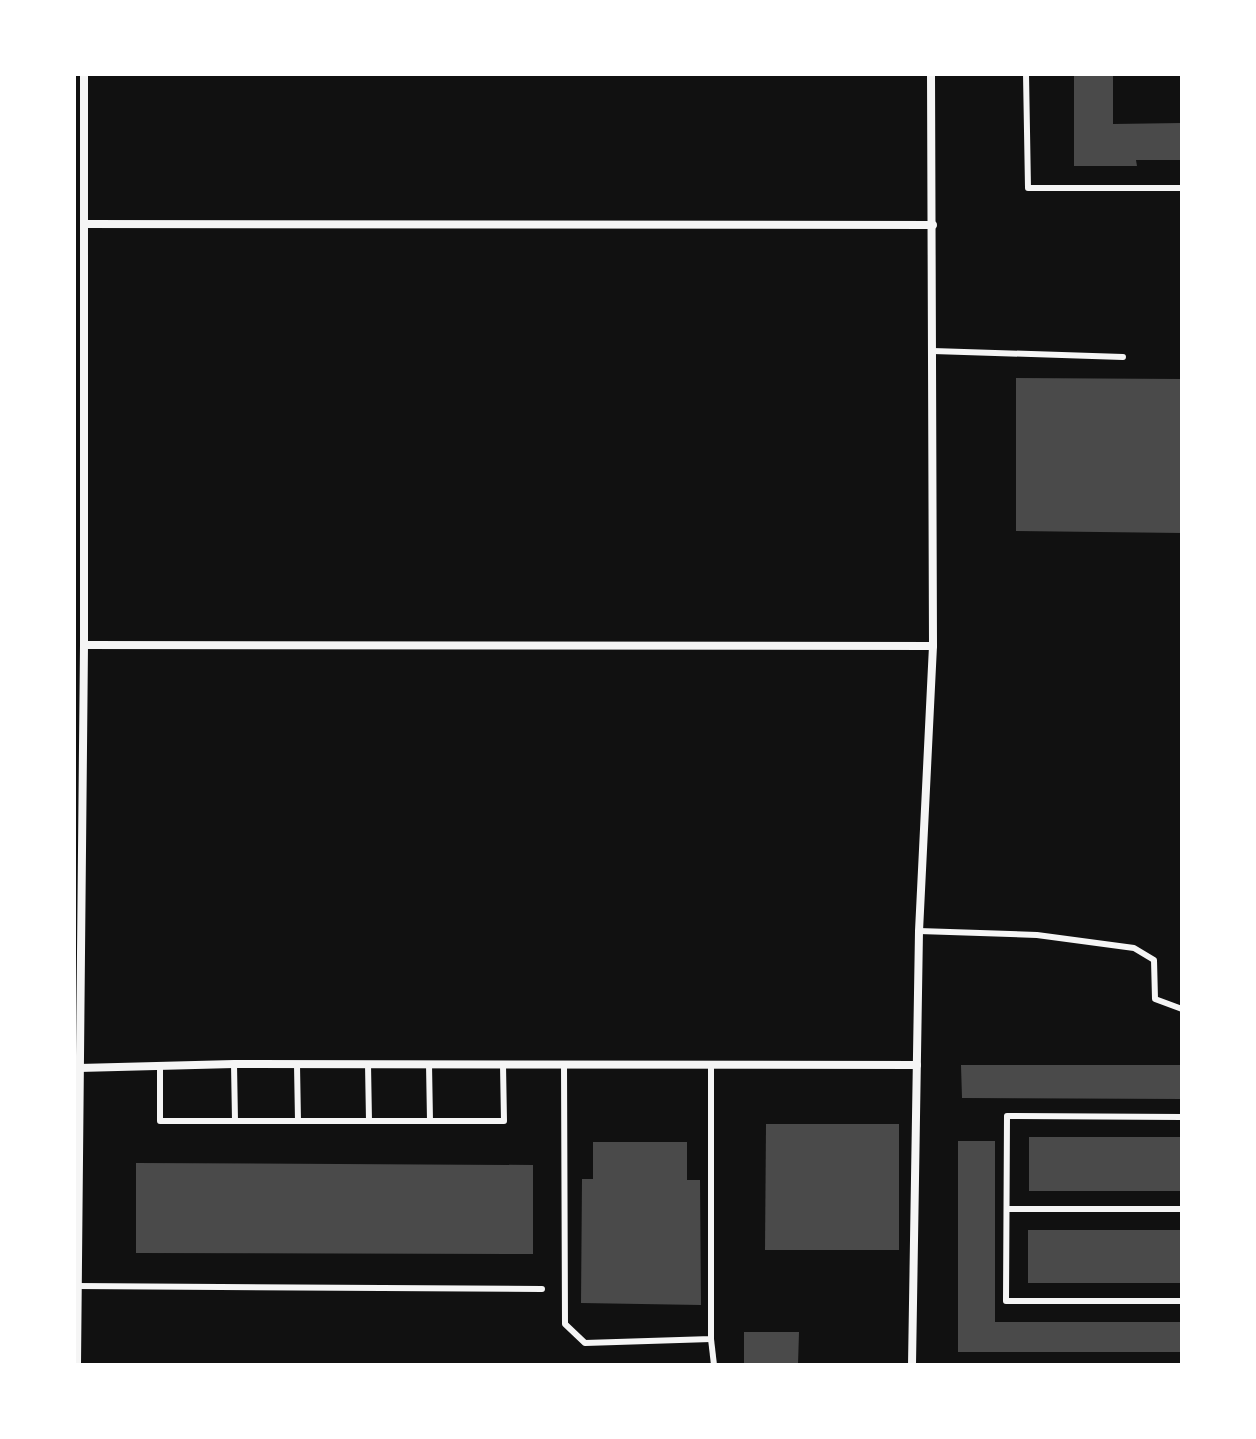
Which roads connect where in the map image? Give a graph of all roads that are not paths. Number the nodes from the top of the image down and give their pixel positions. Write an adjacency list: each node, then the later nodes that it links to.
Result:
1 (84, 74): 5 (street)
2 (931, 74): 6 (street)
3 (1026, 74): 4 (lane)
4 (1182, 188)
5 (84, 224): 6 (street); 9 (street)
6 (933, 225): 7 (street)
7 (933, 351): 8 (lane); 10 (street)
8 (1123, 357)
9 (84, 645): 10 (street); 22 (street)
10 (933, 646): 11 (street)
11 (919, 931): 12 (lane); 20 (street)
12 (1182, 1009)
13 (234, 1064): 16 (street); 21 (street); 24 (lane)
14 (368, 1064): 15 (street); 16 (street); 26 (lane)
15 (429, 1064): 17 (street); 27 (lane)
16 (297, 1065): 25 (lane)
17 (503, 1065): 18 (street); 27 (lane)
18 (564, 1065): 19 (street); 33 (lane)
19 (711, 1065): 20 (street); 33 (lane)
20 (917, 1065): 36 (street)
21 (160, 1067): 22 (street); 24 (lane)
22 (79, 1068): 30 (street)
23 (1182, 1117): 28 (lane)
24 (235, 1121): 25 (lane)
25 (298, 1121): 26 (lane)
26 (369, 1121): 27 (lane)
27 (430, 1121)
28 (1007, 1209): 29 (lane); 32 (lane)
29 (1182, 1209)
30 (77, 1286): 31 (lane); 34 (street)
31 (542, 1289)
32 (1182, 1301)
33 (711, 1339): 35 (lane)
34 (77, 1365)
35 (714, 1365)
36 (912, 1365)

